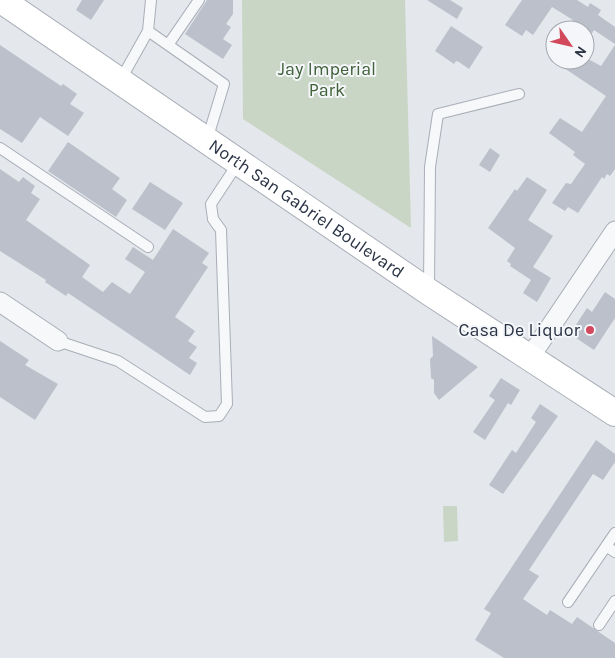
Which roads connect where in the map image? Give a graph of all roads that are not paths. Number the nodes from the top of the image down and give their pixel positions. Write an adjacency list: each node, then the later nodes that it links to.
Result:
1 (1, 0): 6 (main road, North San Gabriel Boulevard)
2 (151, 0): 4 (lane)
3 (199, 0): 5 (lane)
4 (148, 31): 5 (lane); 6 (lane)
5 (168, 45): 8 (lane)
6 (120, 81): 8 (main road, North San Gabriel Boulevard)
7 (519, 94): 13 (lane)
8 (207, 141): 10 (main road, North San Gabriel Boulevard)
9 (0, 148): 12 (lane)
10 (238, 162): 13 (main road, North San Gabriel Boulevard); 15 (lane)
11 (615, 231): 16 (street)
12 (148, 247)
13 (429, 292): 16 (main road, North San Gabriel Boulevard)
14 (0, 302): 15 (street)
15 (58, 341)
16 (530, 357): 17 (main road, North San Gabriel Boulevard)
17 (615, 413)
18 (615, 533): 19 (lane)
19 (611, 549): 21 (lane)
20 (615, 601): 22 (lane)
21 (568, 602)
22 (599, 625)

